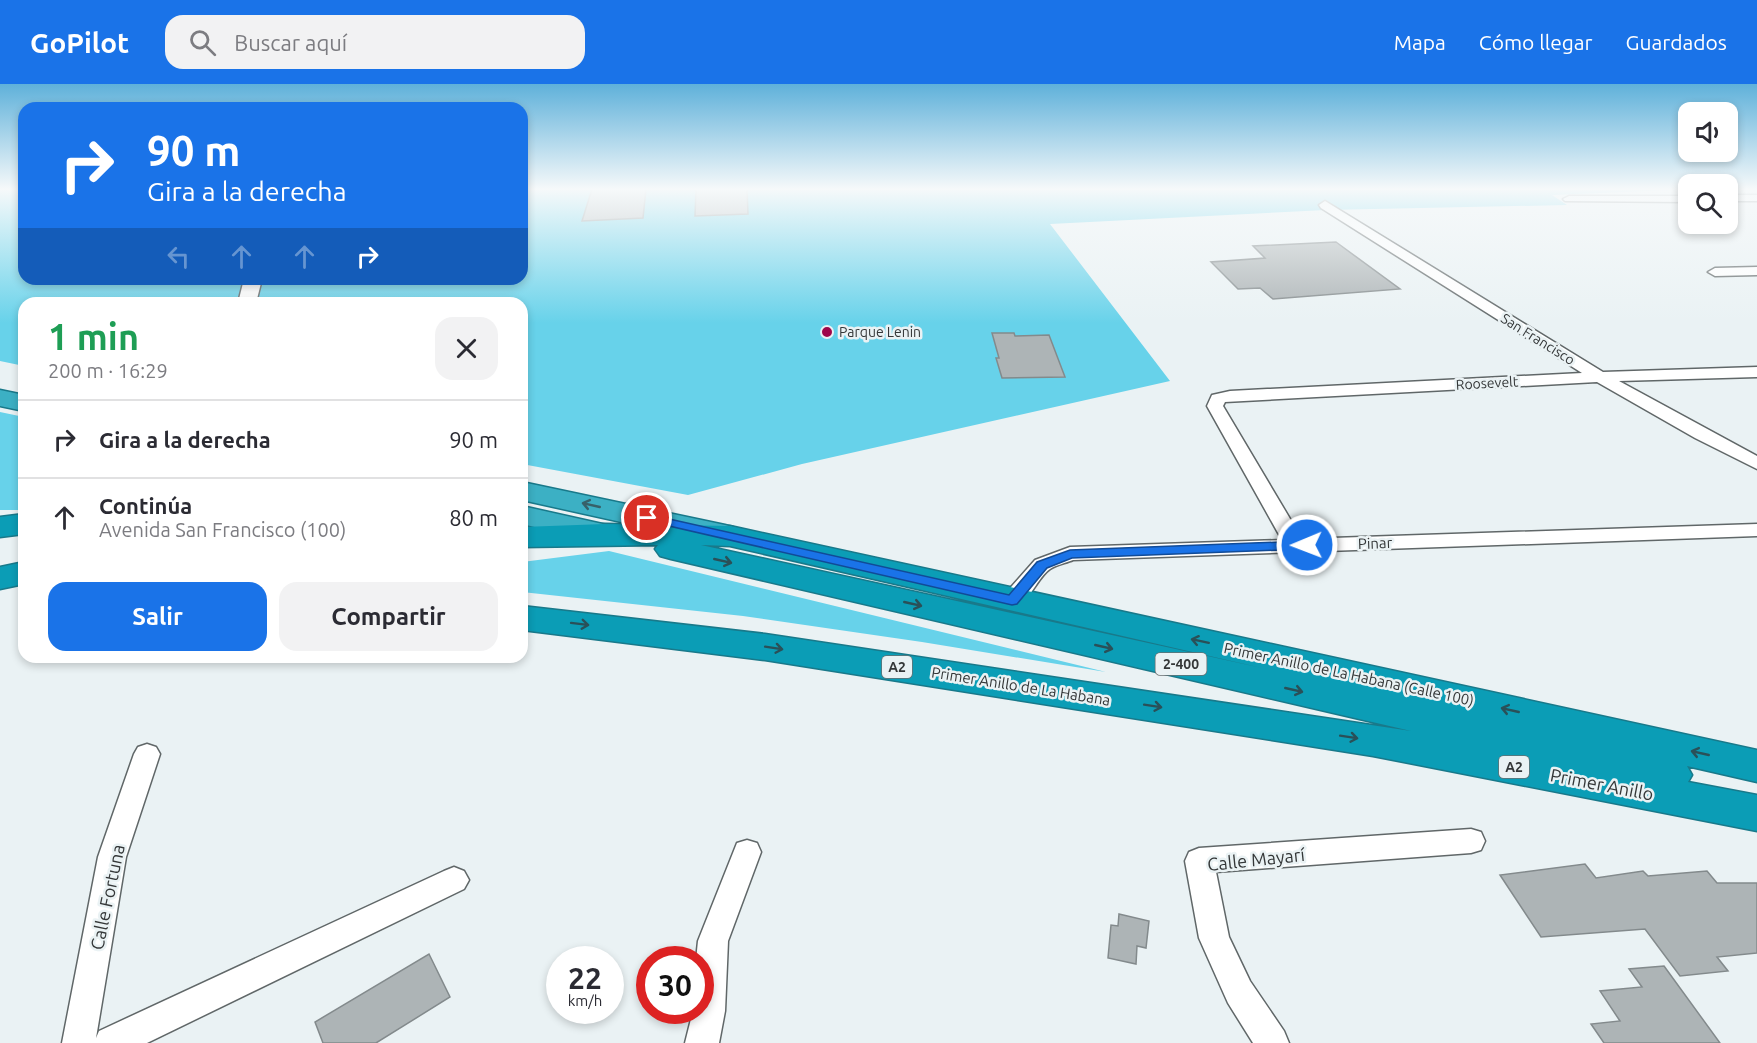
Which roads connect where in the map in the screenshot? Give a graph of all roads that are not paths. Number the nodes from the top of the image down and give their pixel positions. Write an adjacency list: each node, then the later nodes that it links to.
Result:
1 (1371, 234): 5 (street, San Francisco)
2 (1757, 271): 3 (street)
3 (1715, 272)
4 (1757, 372): 5 (street, Roosevelt)
5 (1599, 377): 10 (street, San Francisco); 21 (street, Roosevelt)
6 (0, 380): 7 (highway)
7 (18, 384)
8 (0, 398): 9 (highway)
9 (18, 402)
10 (1757, 463)
11 (528, 492): 19 (highway, one-way to 11)
12 (528, 516): 18 (highway, 2-400)
13 (18, 525): 14 (highway)
14 (0, 527)
15 (1757, 530): 21 (street, Pinar)
16 (0, 533): 17 (highway)
17 (18, 534)
18 (605, 534): 19 (highway, Primer Anillo de La Habana (Calle 100)); 20 (highway); 31 (highway, 2-400, one-way to 31)
19 (730, 536): 26 (highway, Primer Anillo de La Habana (Calle 100))
20 (528, 537)
21 (1295, 544): 26 (street, Pinar)
22 (18, 574): 23 (highway)
23 (0, 578)
24 (0, 588): 25 (highway)
25 (18, 589)
26 (1012, 600): 30 (highway, Primer Anillo de La Habana (Calle 100), one-way to 26)
27 (528, 619): 28 (highway, Primer Anillo de La Habana / A2, one-way to 28)
28 (1270, 724): 32 (highway, Primer Anillo / A2, one-way to 32)
29 (147, 754): 36 (street, Calle Fortuna)
30 (1757, 766)
31 (1757, 794)
32 (1757, 813)
33 (1470, 841): 39 (street, Calle Mayarí)
34 (747, 852): 38 (street)
35 (454, 880): 37 (street)
36 (79, 1043)
37 (111, 1043)
38 (702, 1043)
39 (1272, 1043)

